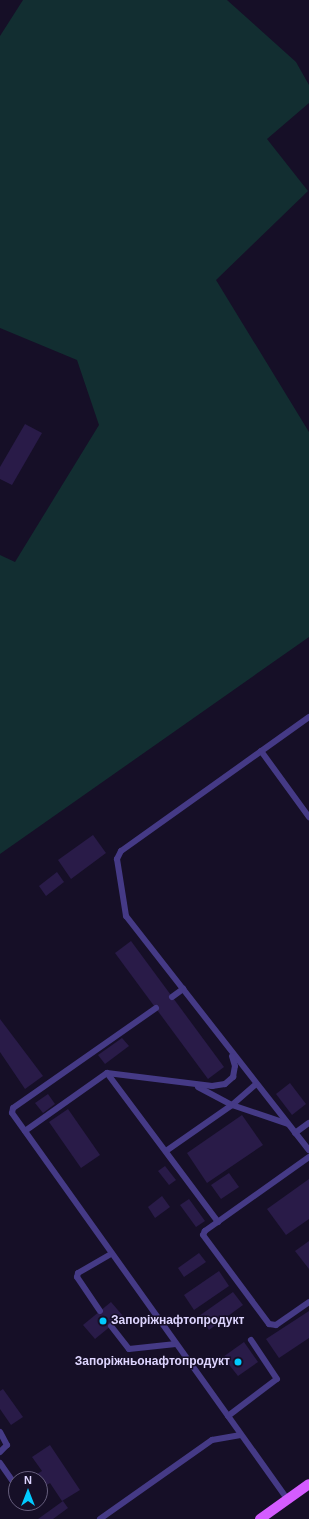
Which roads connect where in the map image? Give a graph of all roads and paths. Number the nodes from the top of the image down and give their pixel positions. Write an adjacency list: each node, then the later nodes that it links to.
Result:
1 (309, 717): 2 (lane)
2 (261, 751): 3 (lane); 4 (lane)
3 (309, 817)
4 (183, 989): 5 (lane); 7 (lane)
5 (172, 997)
6 (156, 1008): 14 (lane)
7 (231, 1052): 9 (lane); 10 (lane)
8 (107, 1072): 10 (lane); 14 (lane); 17 (lane)
9 (256, 1084): 11 (lane); 13 (lane)
10 (196, 1086): 11 (lane)
11 (232, 1105): 13 (lane); 17 (lane)
12 (309, 1123): 15 (lane)
13 (288, 1124): 15 (lane)
14 (25, 1131): 20 (lane)
15 (295, 1133): 16 (lane)
16 (309, 1150)
17 (166, 1151): 19 (lane)
18 (309, 1157): 19 (lane)
19 (218, 1222): 21 (lane)
20 (112, 1254): 22 (lane); 25 (lane)
21 (309, 1302)
22 (100, 1311)
23 (111, 1326): 25 (lane)
24 (251, 1340): 26 (lane)
25 (176, 1344): 26 (lane)
26 (228, 1416): 28 (lane)
27 (0, 1432): 29 (lane)
28 (241, 1435): 33 (lane); 34 (lane)
29 (0, 1452)
30 (0, 1463): 31 (lane)
31 (8, 1474)
32 (309, 1484): 33 (main road)
33 (287, 1500): 35 (main road)
34 (100, 1519)
35 (260, 1519)

